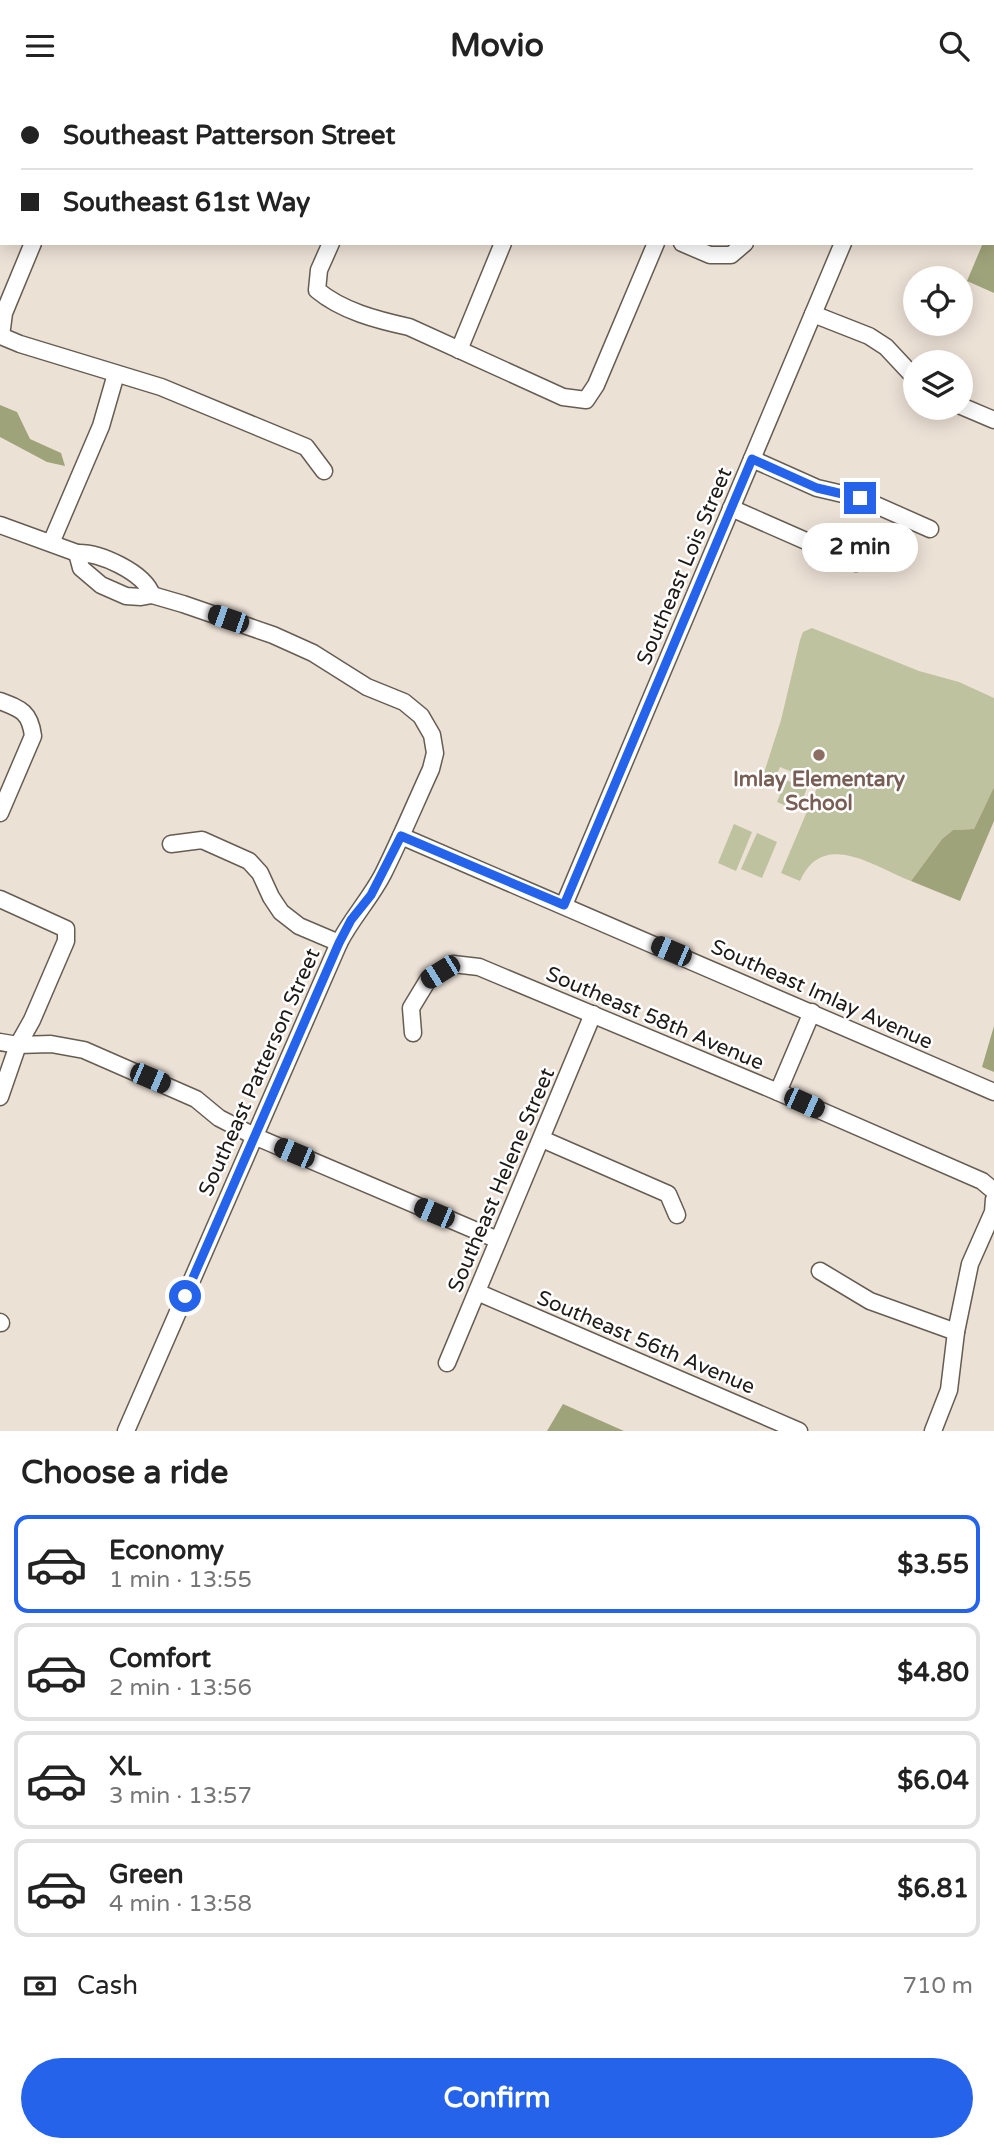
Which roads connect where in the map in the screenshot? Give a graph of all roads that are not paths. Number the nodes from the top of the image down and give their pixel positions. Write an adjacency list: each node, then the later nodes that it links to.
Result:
1 (32, 245): 9 (street)
2 (330, 245): 10 (street)
3 (502, 245): 10 (street)
4 (655, 245): 10 (street)
5 (687, 245): 6 (street)
6 (743, 245)
7 (842, 245): 8 (street, Southeast Lois Street)
8 (813, 314): 11 (street); 15 (street, Southeast Lois Street)
9 (1, 335): 12 (street)
10 (459, 350)
11 (903, 364)
12 (116, 374): 16 (street); 20 (street)
13 (973, 410): 14 (street)
14 (994, 420)
15 (752, 459): 17 (street, Southeast Lois Street); 19 (street)
16 (324, 471)
17 (731, 508): 22 (street); 29 (street, Southeast Lois Street)
18 (0, 525): 20 (street)
19 (930, 529)
20 (51, 543): 21 (street)
21 (77, 553): 23 (street); 23 (street)
22 (856, 563)
23 (152, 595): 26 (street, Southeast Patterson Street)
24 (0, 701): 25 (street)
25 (0, 813)
26 (401, 836): 29 (street, Southeast Imlay Avenue); 30 (street, Southeast Patterson Street)
27 (172, 844): 30 (street)
28 (0, 899): 35 (street)
29 (564, 905): 31 (street, Southeast Imlay Avenue)
30 (339, 943): 39 (street, Southeast Patterson Street)
31 (812, 1012): 36 (street); 37 (street, Southeast Imlay Avenue)
32 (593, 1014): 33 (street, Southeast 58th Avenue); 36 (street, Southeast 58th Avenue); 40 (street, Southeast Helene Street)
33 (412, 1033)
34 (0, 1042): 35 (street)
35 (18, 1045): 38 (street); 39 (street)
36 (778, 1092): 41 (street, Southeast 58th Avenue)
37 (994, 1092)
38 (0, 1097)
39 (254, 1136): 44 (street); 49 (street, Southeast Patterson Street)
40 (542, 1139): 43 (street); 44 (street, Southeast Helene Street)
41 (994, 1191)
42 (994, 1199): 47 (street)
43 (677, 1215)
44 (498, 1240): 46 (street, Southeast Helene Street)
45 (820, 1271): 47 (street)
46 (477, 1292): 48 (street, Southeast Helene Street); 50 (street, Southeast 56th Avenue)
47 (956, 1332): 51 (street)
48 (447, 1363)
49 (126, 1431)
50 (799, 1431)
51 (933, 1431)

